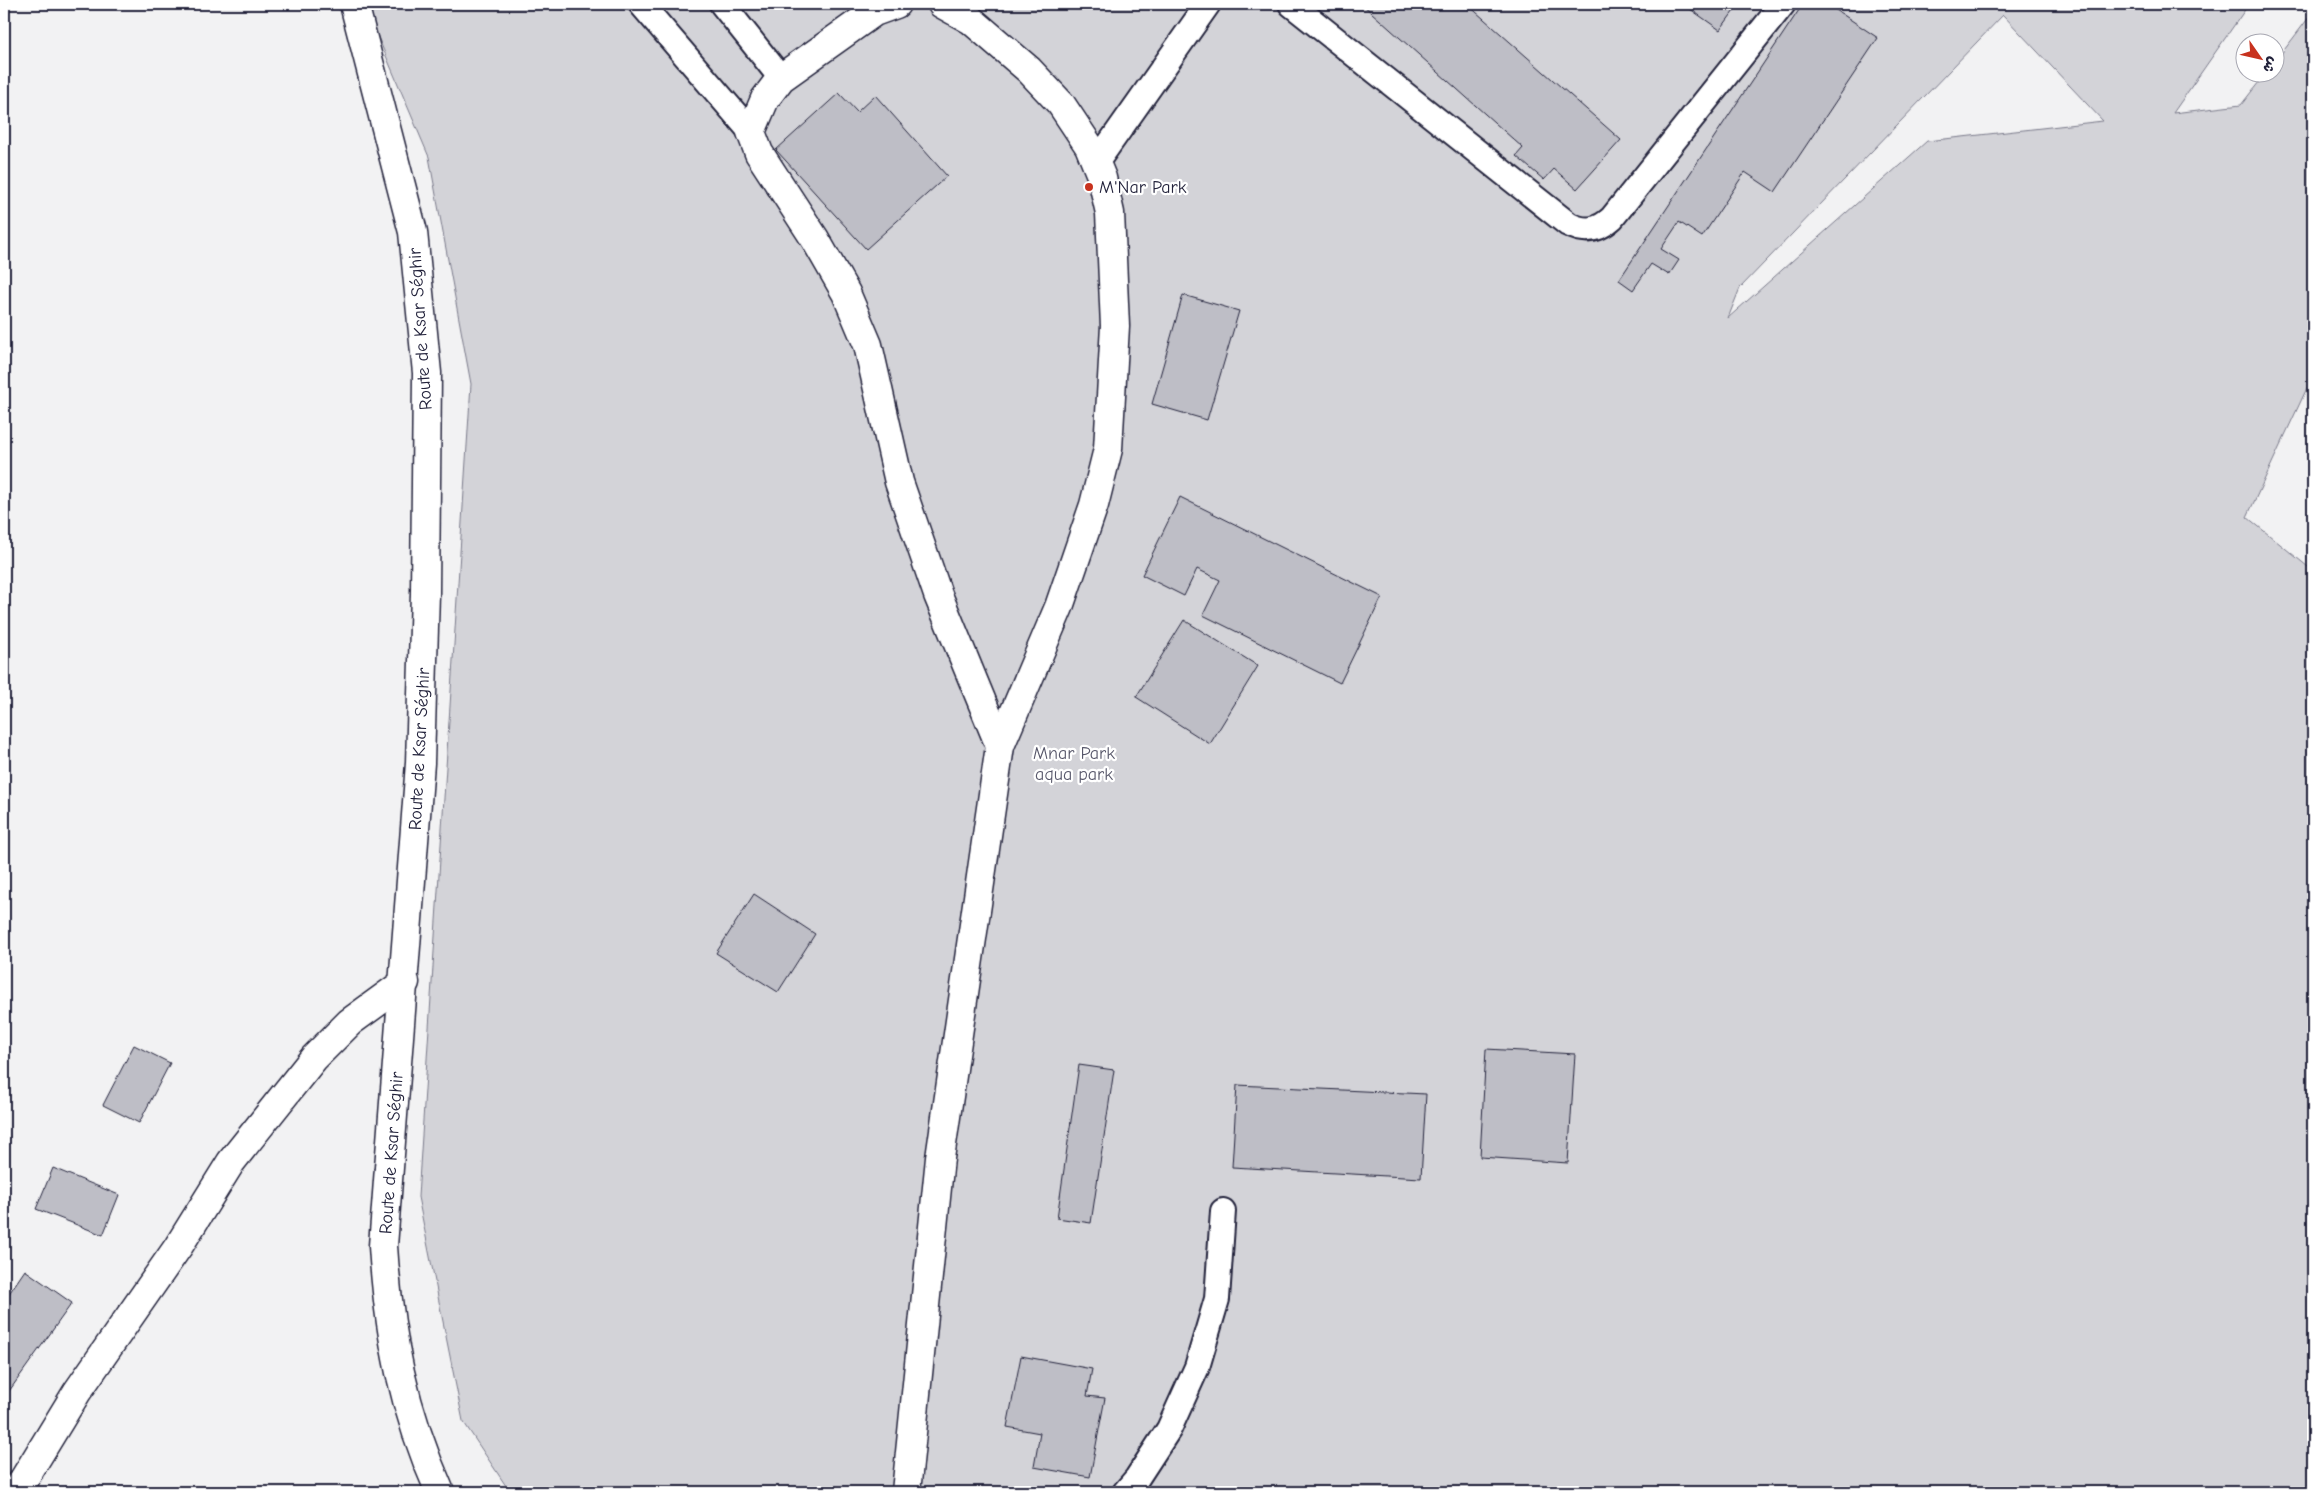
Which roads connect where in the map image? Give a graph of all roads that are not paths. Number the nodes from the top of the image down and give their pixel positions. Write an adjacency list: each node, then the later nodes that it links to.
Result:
1 (354, 4): 13 (street, Route de Ksar Séghir)
2 (641, 4): 10 (lane)
3 (722, 4): 9 (lane)
4 (896, 4): 9 (street)
5 (942, 4): 11 (street)
6 (1208, 4): 11 (lane)
7 (1291, 4): 8 (lane)
8 (1783, 4)
9 (782, 78): 10 (street)
10 (751, 132): 12 (street)
11 (1096, 163): 12 (street)
12 (1000, 746): 17 (street)
13 (404, 982): 15 (street); 16 (street, Route de Ksar Séghir)
14 (1223, 1211): 18 (lane)
15 (16, 1492)
16 (440, 1492)
17 (906, 1492)
18 (1125, 1492)

